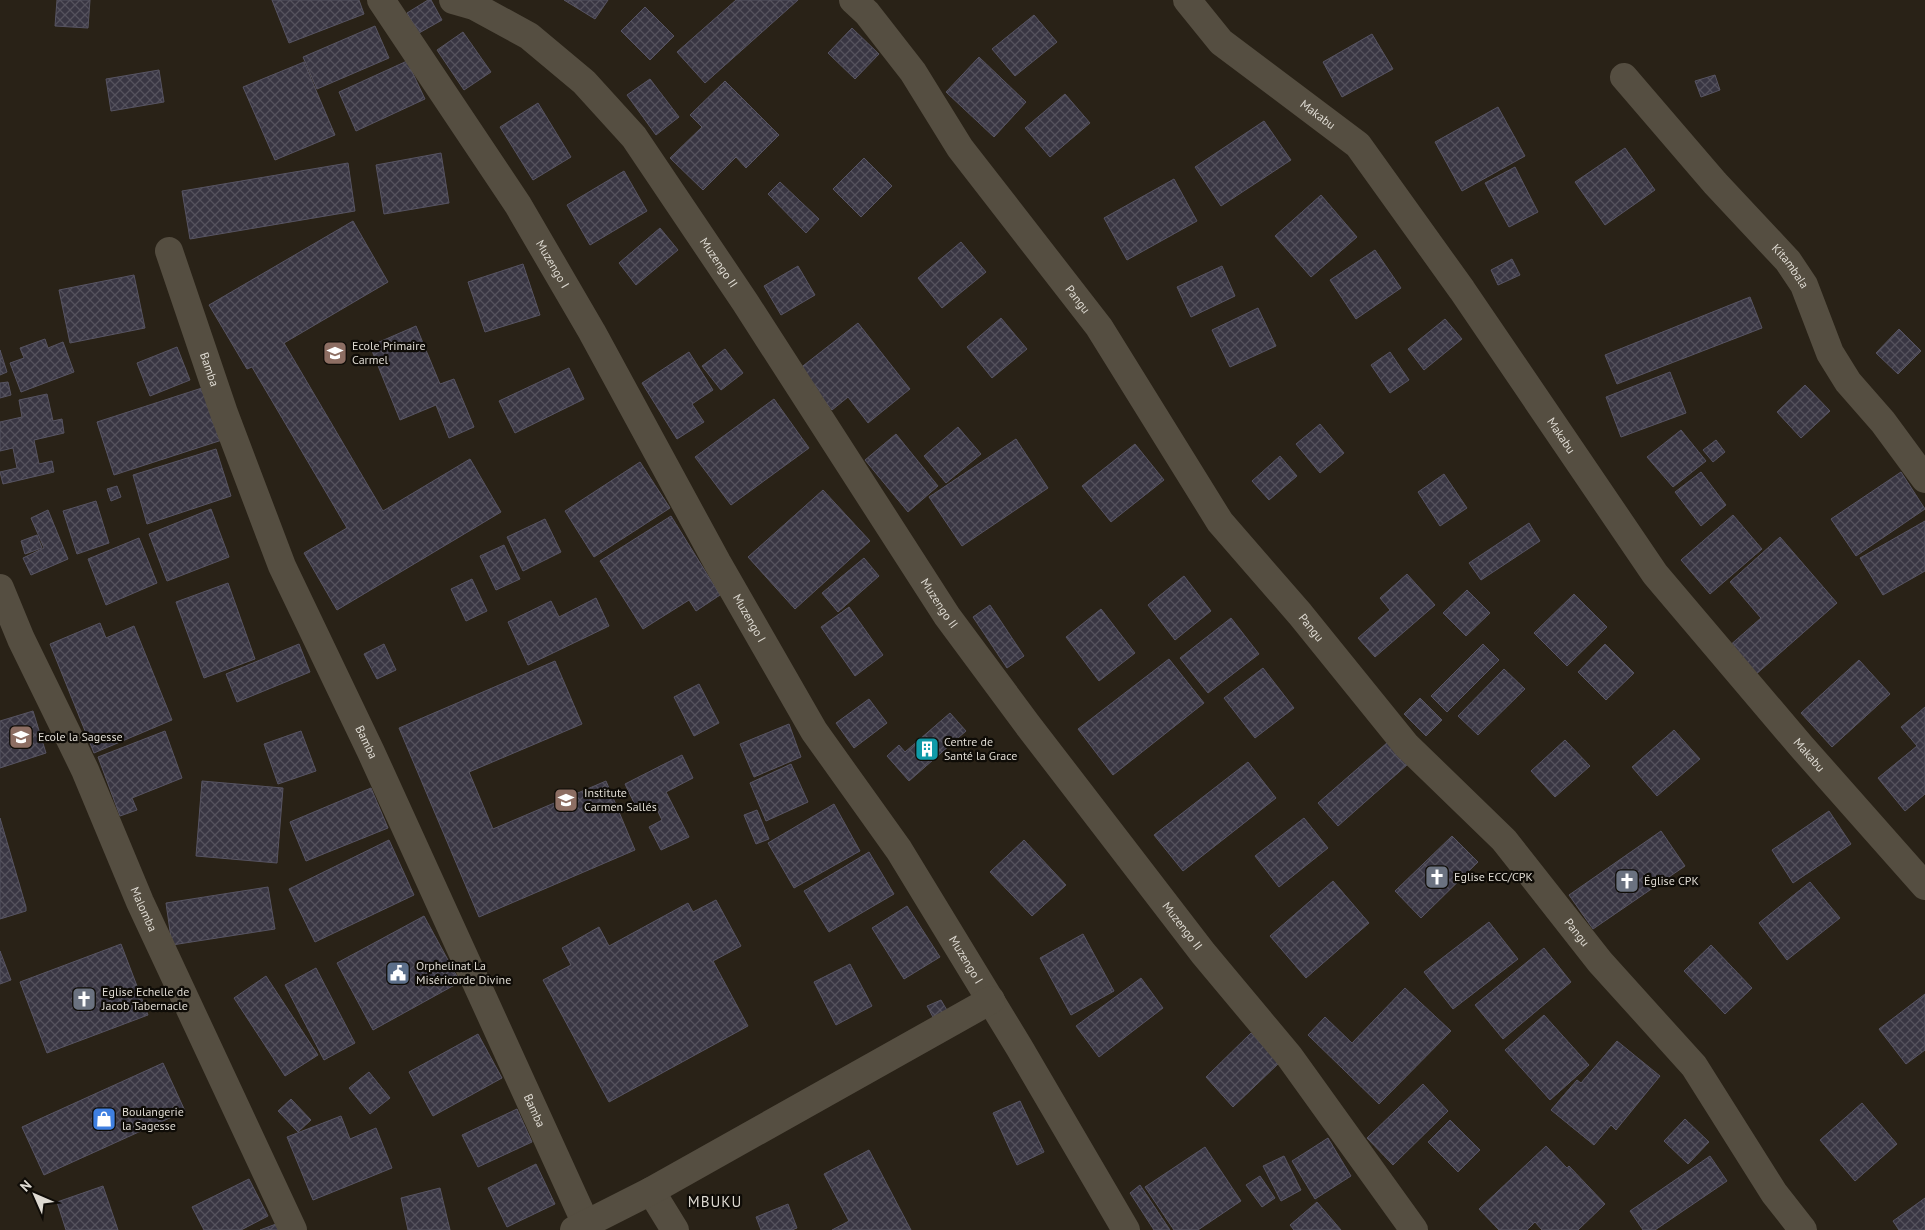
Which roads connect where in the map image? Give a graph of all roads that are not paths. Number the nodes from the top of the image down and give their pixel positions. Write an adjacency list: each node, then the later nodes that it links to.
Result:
1 (381, 0): 10 (street, Muzengo I)
2 (453, 0): 16 (street, Muzengo II)
3 (853, 0): 17 (street, Pangu)
4 (1187, 0): 9 (street, Makabu)
5 (1624, 77): 7 (street, Kitambala)
6 (169, 251): 12 (street, Bamba)
7 (1925, 478)
8 (0, 588): 13 (street, Malomba)
9 (1925, 886)
10 (991, 1000): 11 (street); 15 (street, Muzengo I)
11 (651, 1191): 12 (street); 14 (street)
12 (580, 1227)
13 (293, 1230)
14 (675, 1230)
15 (1126, 1230)
16 (1414, 1230)
17 (1803, 1230)

